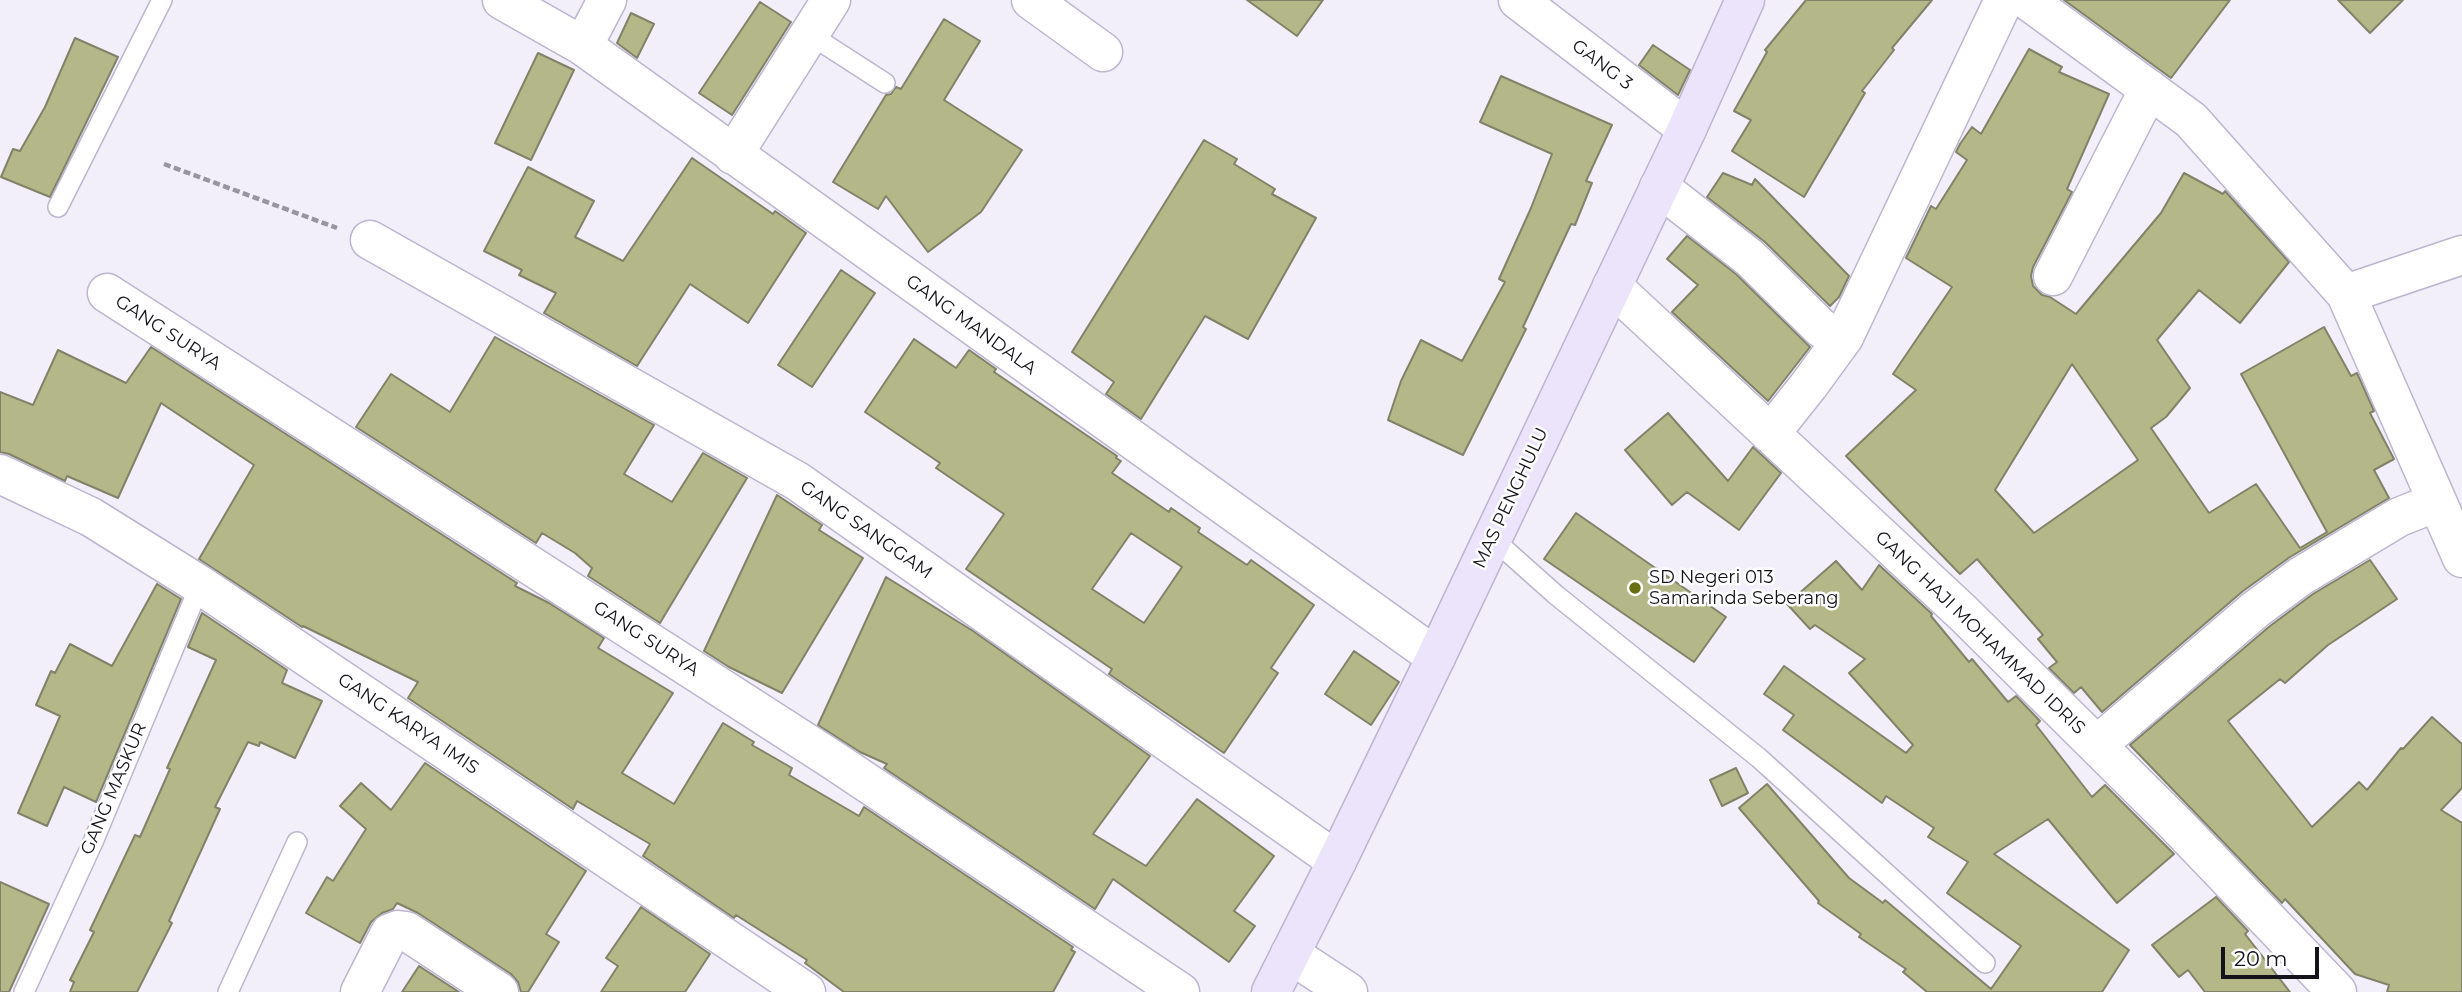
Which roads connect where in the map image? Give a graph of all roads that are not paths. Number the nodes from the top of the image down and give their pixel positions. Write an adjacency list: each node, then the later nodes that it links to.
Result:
1 (162, 0): 18 (lane)
2 (607, 0): 11 (street)
3 (831, 0): 10 (street)
4 (1031, 0): 12 (street)
5 (1518, 0): 15 (street, GANG 3)
6 (1745, 0): 15 (street, MAS PENGHULU)
7 (2004, 0): 25 (street)
8 (2027, 0): 14 (street)
9 (502, 1): 11 (street, GANG MANDALA)
10 (809, 34): 13 (lane); 16 (street)
11 (583, 46): 16 (street, GANG MANDALA)
12 (1103, 52)
13 (885, 83)
14 (2149, 89): 21 (street); 24 (street)
15 (1687, 129): 17 (street, MAS PENGHULU)
16 (733, 155): 32 (street, GANG MANDALA)
17 (1659, 187): 22 (street, MAS PENGHULU); 25 (street)
18 (58, 207)
19 (370, 240): 35 (street, GANG SANGGAM)
20 (2462, 255): 24 (street)
21 (2053, 276)
22 (1612, 286): 26 (street, GANG HAJI MOHAMMAD IDRIS); 29 (street, MAS PENGHULU)
23 (107, 293): 43 (street, GANG SURYA)
24 (2346, 294): 28 (street)
25 (1844, 337): 26 (street)
26 (1770, 434): 33 (street, GANG HAJI MOHAMMAD IDRIS)
27 (0, 474): 31 (street, GANG KARYA IMIS)
28 (2437, 502): 30 (street); 33 (street)
29 (1492, 538): 32 (street, MAS PENGHULU); 37 (lane)
30 (2462, 558)
31 (200, 585): 38 (lane, GANG MASKUR); 42 (street, GANG KARYA IMIS)
32 (1436, 657): 35 (street, MAS PENGHULU)
33 (2097, 745): 46 (street, GANG HAJI MOHAMMAD IDRIS)
34 (297, 842): 39 (lane)
35 (1337, 861): 36 (street, MAS PENGHULU)
36 (1290, 954): 44 (street, MAS PENGHULU); 45 (street)
37 (1985, 963)
38 (24, 992)
39 (228, 992)
40 (360, 992): 41 (street)
41 (499, 992)
42 (806, 992)
43 (1180, 992)
44 (1271, 992)
45 (1348, 992)
46 (2337, 992)

